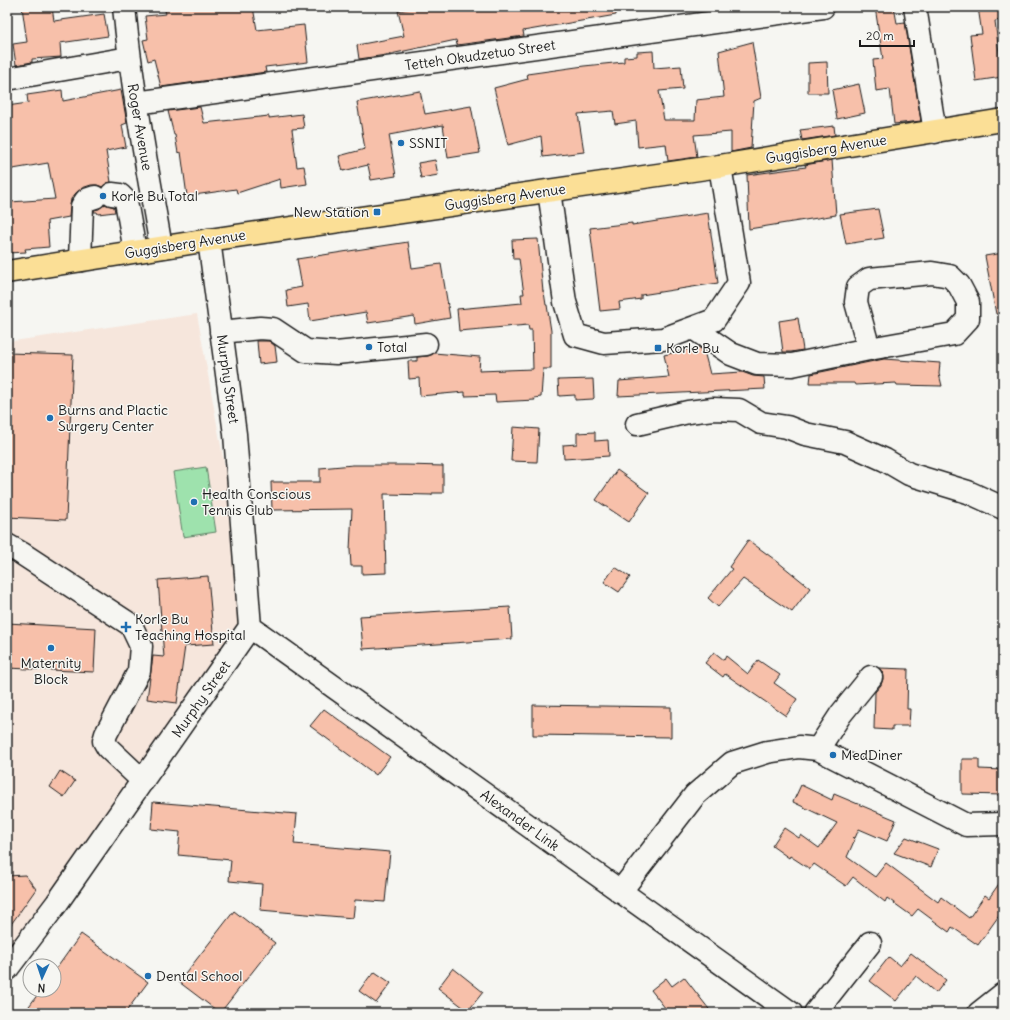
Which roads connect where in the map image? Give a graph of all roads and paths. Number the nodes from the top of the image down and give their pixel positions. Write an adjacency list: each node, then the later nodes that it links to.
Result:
1 (124, 7): 4 (street, Roger Avenue)
2 (823, 7): 6 (street, Tetteh Okudzetuo Street)
3 (919, 8): 8 (street)
4 (129, 58): 5 (street); 6 (street, Roger Avenue)
5 (7, 79)
6 (136, 103): 12 (street, Roger Avenue)
7 (1003, 120): 8 (main road, Guggisberg Avenue)
8 (935, 132): 9 (main road, Guggisberg Avenue)
9 (720, 166): 10 (main road, Guggisberg Avenue); 16 (street)
10 (549, 191): 11 (main road, Guggisberg Avenue); 16 (street)
11 (209, 240): 12 (main road, Guggisberg Avenue); 17 (street, Murphy Street)
12 (161, 247): 13 (main road, Guggisberg Avenue)
13 (135, 251): 14 (main road, Guggisberg Avenue); 14 (street)
14 (80, 260): 15 (main road, Guggisberg Avenue)
15 (7, 272)
16 (692, 328): 19 (street)
17 (221, 332): 18 (street); 23 (street, Murphy Street)
18 (426, 344)
19 (869, 348): 19 (street)
20 (637, 424): 21 (street)
21 (1003, 508)
22 (7, 545): 26 (street)
23 (250, 627): 26 (street, Murphy Street); 28 (street, Alexander Link)
24 (870, 677): 25 (street)
25 (818, 749): 27 (street); 28 (street)
26 (143, 781): 30 (street, Murphy Street)
27 (1003, 824)
28 (620, 892): 32 (street, Alexander Link)
29 (870, 943): 33 (street)
30 (7, 969)
31 (1003, 994): 34 (street)
32 (791, 1013)
33 (815, 1013)
34 (978, 1013)

